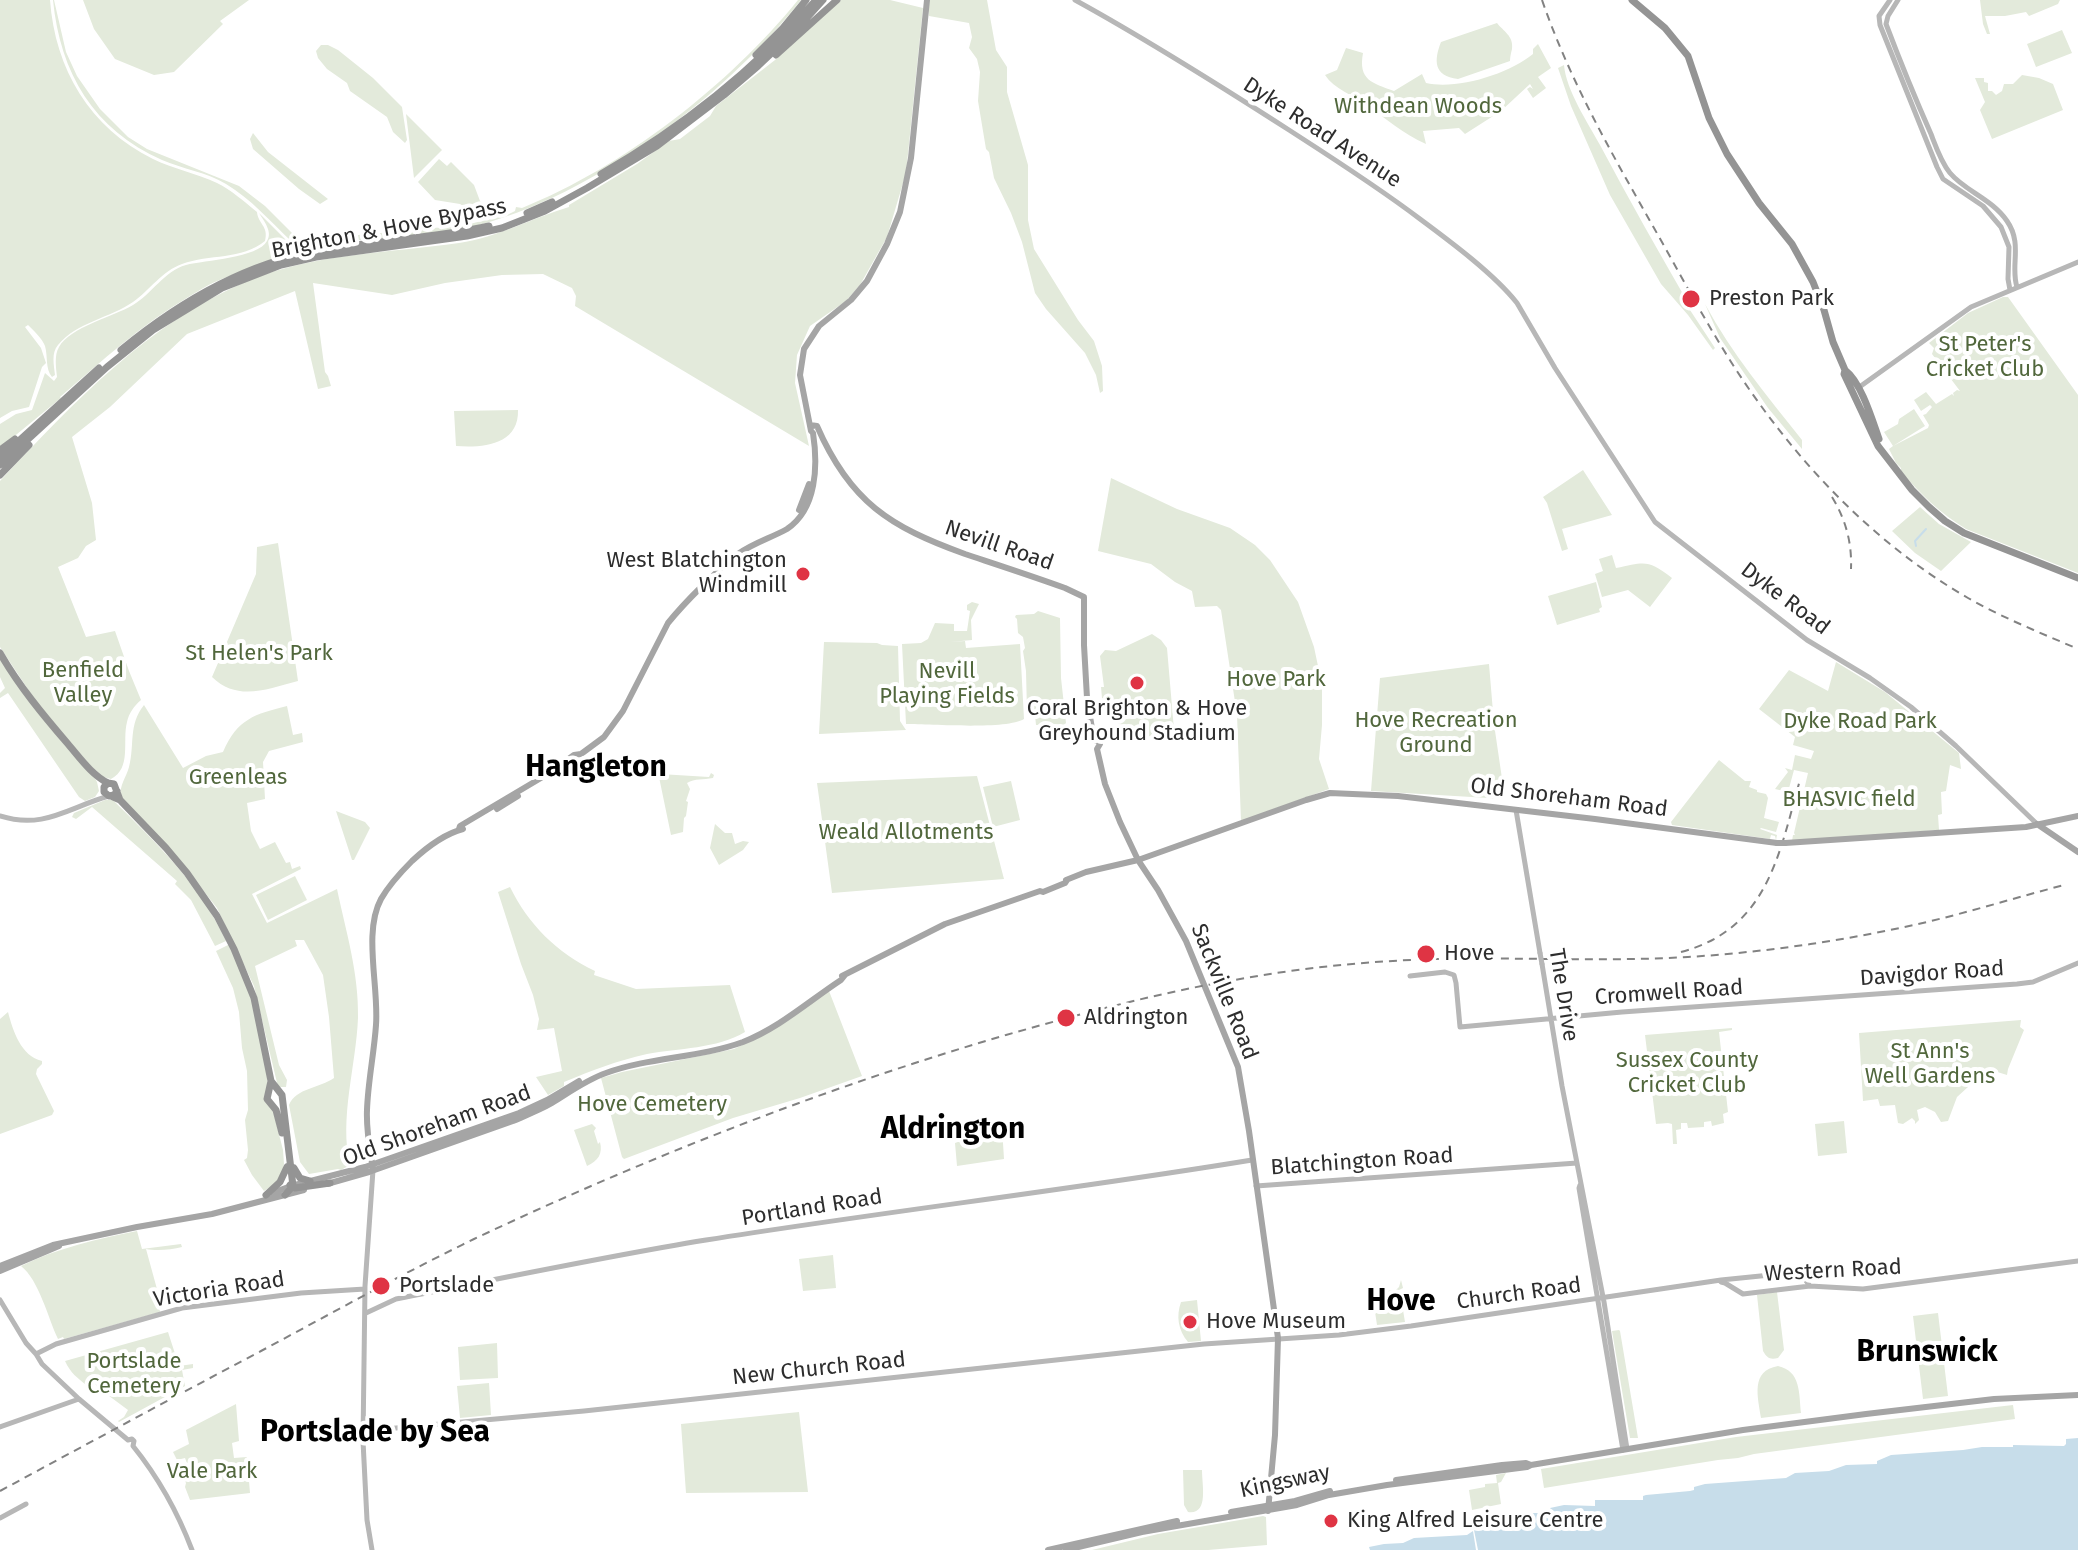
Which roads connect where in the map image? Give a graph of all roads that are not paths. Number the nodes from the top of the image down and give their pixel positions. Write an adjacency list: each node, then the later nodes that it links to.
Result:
1 (806, 0): 12 (highway)
2 (816, 0): 12 (highway, Brighton & Hove Bypass)
3 (823, 0): 11 (highway, Brighton & Hove Bypass)
4 (837, 0): 11 (highway)
5 (927, 0): 27 (main road)
6 (1075, 0): 23 (main road, Dyke Road Avenue)
7 (1632, 0): 24 (highway)
8 (1890, 0): 10 (main road)
9 (1898, 0): 10 (main road)
10 (1884, 20): 13 (main road)
11 (741, 81): 25 (highway, Brighton & Hove Bypass)
12 (721, 91): 26 (highway, Brighton & Hove Bypass)
13 (1922, 121): 14 (main road); 15 (main road)
14 (1944, 164): 15 (main road); 16 (main road)
15 (1937, 167): 17 (main road)
16 (1985, 198): 17 (main road); 19 (main road)
17 (1978, 203): 18 (main road)
18 (2009, 250): 19 (main road); 22 (main road)
19 (2017, 250): 21 (main road)
20 (2078, 262): 21 (main road)
21 (2017, 287): 22 (main road)
22 (2010, 290): 24 (main road)
23 (1527, 321): 38 (main road, Dyke Road)
24 (1856, 390): 32 (highway)
25 (61, 411): 30 (highway, Brighton & Hove Bypass); 31 (highway)
26 (43, 419): 28 (highway); 29 (highway, Brighton & Hove Bypass)
27 (810, 428): 41 (main road, Nevill Road); 50 (main road)
28 (0, 450)
29 (0, 458)
30 (0, 465)
31 (0, 475)
32 (2078, 578)
33 (0, 653): 34 (highway)
34 (106, 790): 36 (main road); 46 (highway)
35 (1516, 810): 38 (main road, Old Shoreham Road); 41 (main road, Old Shoreham Road); 45 (main road, The Drive, bridge)
36 (0, 816)
37 (2078, 816): 39 (main road, Old Shoreham Road)
38 (2029, 822): 39 (main road, Old Shoreham Road)
39 (2037, 824): 40 (main road)
40 (2078, 852)
41 (1138, 860): 49 (main road, Sackville Road); 54 (main road, Old Shoreham Road)
42 (2078, 963): 44 (main road, Davigdor Road)
43 (1410, 976): 45 (main road, Cromwell Road)
44 (1784, 1001): 45 (main road, Cromwell Road)
45 (1550, 1018): 52 (main road, The Drive)
46 (273, 1091): 47 (highway); 48 (highway)
47 (281, 1101): 48 (highway); 53 (highway)
48 (271, 1105): 53 (highway)
49 (1251, 1147): 51 (main road, Sackville Road); 59 (main road, Sackville Road)
50 (369, 1149): 54 (main road); 55 (main road)
51 (1252, 1160): 59 (main road, Sackville Road); 75 (main road, Portland Road)
52 (1577, 1163): 59 (main road, Blatchington Road); 65 (main road, The Drive)
53 (289, 1165): 56 (highway); 58 (highway); 60 (highway)
54 (373, 1168): 55 (main road, Old Shoreham Road); 57 (main road, Old Shoreham Road); 71 (main road)
55 (351, 1171): 56 (main road, Old Shoreham Road)
56 (310, 1181): 58 (main road, Old Shoreham Road)
57 (330, 1183): 58 (highway); 61 (main road, Old Shoreham Road)
58 (292, 1186): 60 (main road, Old Shoreham Road); 61 (highway)
59 (1258, 1186): 77 (main road, Sackville Road)
60 (266, 1195): 62 (main road, Old Shoreham Road)
61 (285, 1195): 62 (main road, Old Shoreham Road)
62 (252, 1204): 64 (main road, Old Shoreham Road)
63 (2078, 1261): 69 (main road, Western Road)
64 (0, 1270)
65 (1595, 1271): 73 (main road, The Drive); 73 (main road, The Drive)
66 (1742, 1278): 67 (main road, Church Road); 68 (main road, Church Road); 72 (main road, Western Road)
67 (1804, 1278): 69 (main road); 70 (main road)
68 (1717, 1282): 72 (main road, Church Road); 73 (main road, Church Road)
69 (1810, 1286): 70 (main road, Western Road)
70 (1801, 1287): 72 (main road, Western Road)
71 (365, 1289): 75 (main road); 78 (main road, Victoria Road)
72 (1737, 1290)
73 (1600, 1299): 76 (main road); 76 (main road); 77 (main road, Church Road)
74 (0, 1300): 78 (main road)
75 (366, 1310): 83 (main road)
76 (1604, 1324): 81 (main road)
77 (1278, 1338): 83 (main road, New Church Road); 86 (main road, Sackville Road)
78 (36, 1354): 80 (main road)
79 (2078, 1395): 84 (main road, Kingsway)
80 (79, 1399): 82 (main road); 88 (main road)
81 (1621, 1425): 84 (main road); 84 (main road)
82 (0, 1427)
83 (363, 1431): 89 (main road)
84 (1626, 1446): 86 (main road, Kingsway)
85 (26, 1504): 87 (main road)
86 (1268, 1508): 90 (main road, Kingsway); 91 (main road, Kingsway)
87 (0, 1518)
88 (192, 1550)
89 (372, 1550)
90 (1048, 1550)
91 (1066, 1550)

